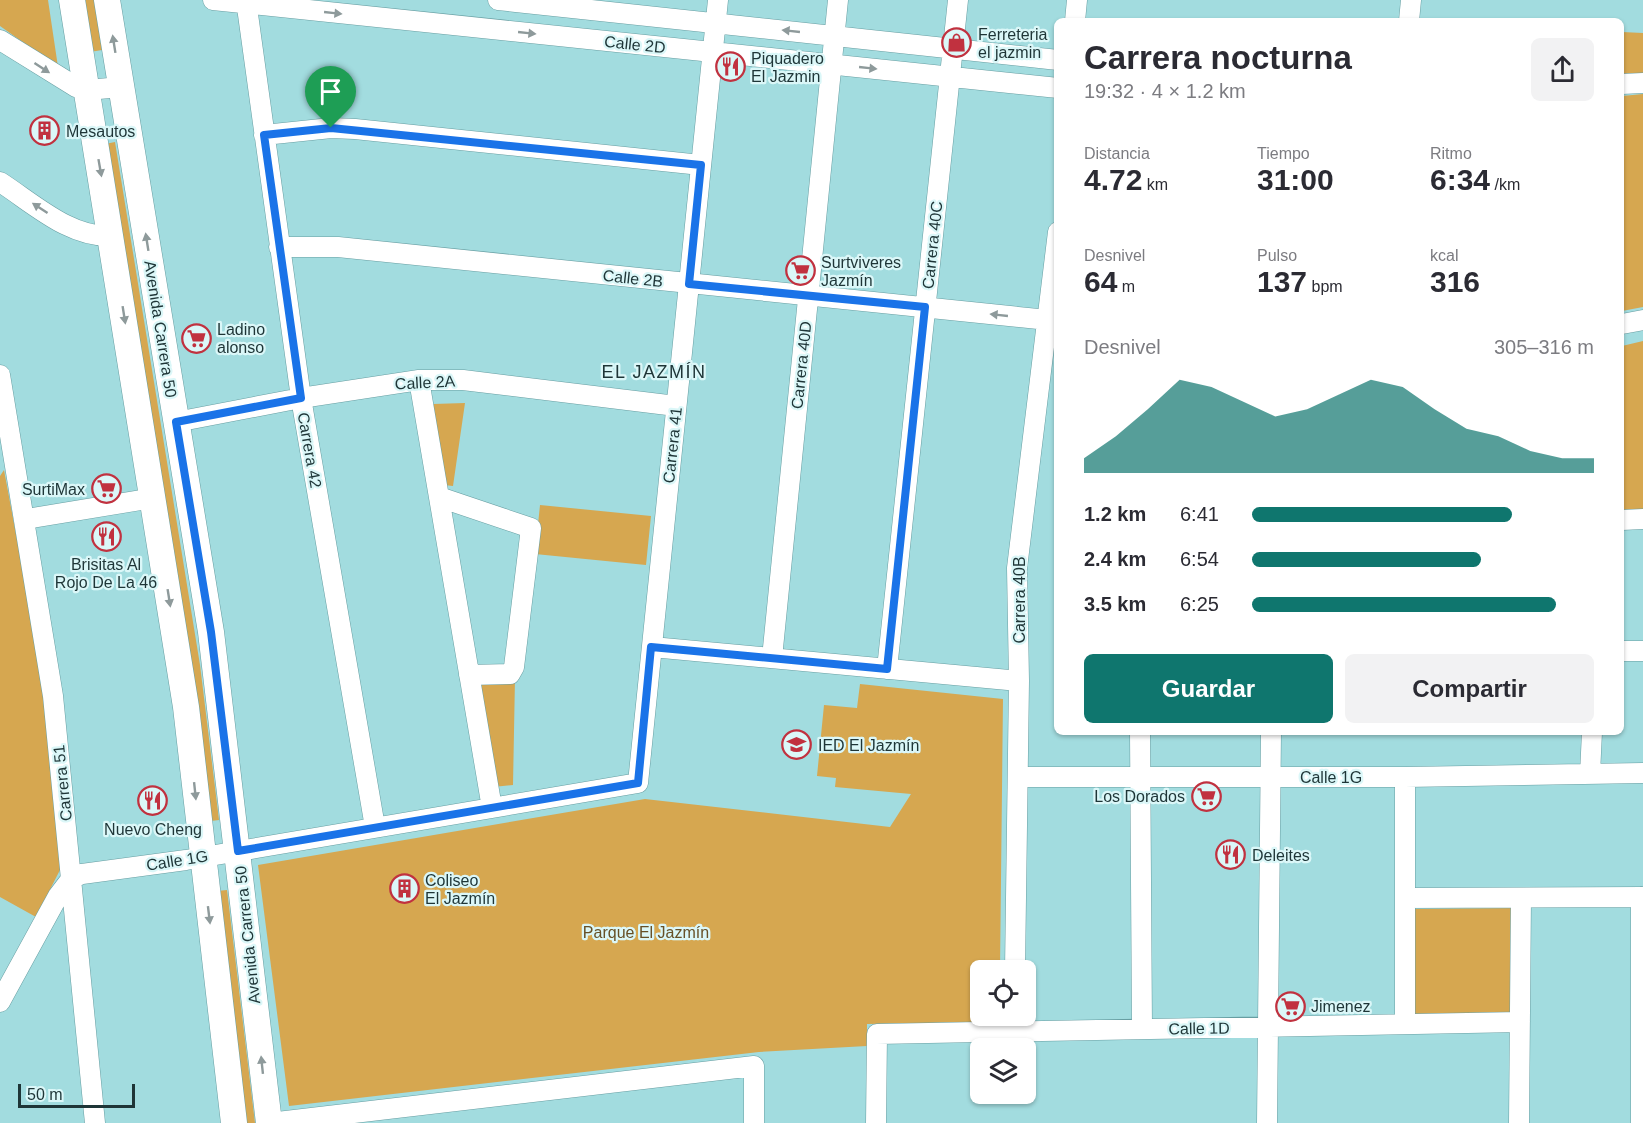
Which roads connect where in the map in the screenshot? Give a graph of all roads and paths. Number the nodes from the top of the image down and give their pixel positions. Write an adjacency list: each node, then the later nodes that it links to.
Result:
1 (72, 0): 25 (main road, Avenida Carrera 50)
2 (213, 0): 10 (street, Calle 2D)
3 (498, 0): 13 (street, Calle 2D)
4 (718, 0): 13 (street, Carrera 41)
5 (838, 0): 14 (street, Carrera 40D)
6 (958, 0): 16 (street, Carrera 40C)
7 (1077, 0): 11 (street)
8 (1411, 0): 12 (street)
9 (110, 2): 23 (main road, Avenida Carrera 50, one-way to 9)
10 (246, 2): 17 (street, Calle 2D, one-way to 17); 26 (street, Carrera 42)
11 (1076, 18)
12 (1409, 18)
13 (716, 23): 14 (street, Calle 2D, one-way to 13); 17 (street, Carrera 41)
14 (835, 36): 16 (street, Calle 2D); 19 (street, Carrera 40D)
15 (0, 39): 25 (street, one-way to 25)
16 (952, 49): 18 (street, Calle 2D); 20 (street, Carrera 40C)
17 (712, 52): 19 (street, Calle 2D); 27 (street, Carrera 41)
18 (1054, 60)
19 (832, 65): 20 (street, Calle 2D, one-way to 20); 33 (street, Carrera 40D)
20 (950, 77): 24 (street, Calle 2D); 34 (street, Carrera 40C)
21 (1643, 83): 22 (street)
22 (1624, 84)
23 (121, 87): 25 (street); 42 (main road, Avenida Carrera 50, one-way to 23)
24 (1054, 88)
25 (87, 90): 29 (main road, Avenida Carrera 50, one-way to 29)
26 (264, 135): 27 (street); 30 (street, Carrera 42)
27 (701, 165): 31 (street, Carrera 41)
28 (0, 182): 29 (street, one-way to 28)
29 (112, 236): 46 (main road, Avenida Carrera 50, one-way to 46)
30 (279, 247): 31 (street, Calle 2B); 40 (street, Carrera 42)
31 (689, 284): 33 (street, Calle 2B); 41 (street, Carrera 41)
32 (1054, 291): 35 (street, Carrera 40B)
33 (808, 296): 34 (street, Calle 2B); 53 (street, Carrera 40D)
34 (925, 307): 35 (street, Calle 2B, one-way to 34); 54 (street, Carrera 40C)
35 (1052, 320): 56 (street, Carrera 40B)
36 (1643, 320): 37 (street)
37 (1624, 324)
38 (0, 375): 43 (street, Carrera 51)
39 (419, 380): 40 (street, Calle 2A); 41 (street, Calle 2A); 45 (street)
40 (301, 398): 42 (street, Calle 2A); 68 (street, Carrera 42)
41 (676, 406): 50 (street, Carrera 41)
42 (176, 422): 69 (main road, Avenida Carrera 50)
43 (13, 446): 44 (street); 47 (street, Carrera 51)
44 (0, 465)
45 (439, 497): 55 (street); 55 (street)
46 (153, 498): 47 (street); 70 (main road, Avenida Carrera 50, one-way to 70)
47 (26, 519): 71 (street, Carrera 51)
48 (1624, 519): 49 (street)
49 (1643, 519)
50 (651, 647): 53 (street); 66 (street, Carrera 41)
51 (1624, 651): 52 (street)
52 (1643, 651)
53 (772, 658): 54 (street)
54 (887, 669): 56 (street)
55 (469, 675): 67 (street)
56 (1019, 681): 62 (street, Carrera 40B)
57 (1140, 735): 63 (street)
58 (1271, 735): 64 (street)
59 (1592, 735): 61 (street)
60 (1643, 773): 61 (street, Calle 1G)
61 (1590, 774): 65 (street, Calle 1G)
62 (1018, 777): 63 (street, Calle 1G); 75 (street, Carrera 40B)
63 (1140, 777): 64 (street, Calle 1G); 83 (street)
64 (1270, 777): 65 (street, Calle 1G); 82 (street)
65 (1405, 777): 73 (street)
66 (638, 783): 67 (street, Calle 1G)
67 (492, 808): 68 (street, Calle 1G)
68 (375, 827): 69 (street, Calle 1G)
69 (238, 851): 70 (street, Calle 1G); 87 (main road, Avenida Carrera 50, one-way to 69)
70 (202, 856): 71 (street, Calle 1G); 86 (main road, Avenida Carrera 50, one-way to 86)
71 (71, 879): 76 (street); 85 (street, Carrera 51)
72 (1642, 897): 74 (street); 77 (street)
73 (1406, 898): 74 (street); 79 (street)
74 (1521, 898): 78 (street)
75 (1015, 960)
76 (0, 1002)
77 (1642, 1019): 92 (street)
78 (1520, 1022): 79 (street, Calle 1D); 91 (street)
79 (1405, 1024): 82 (street, Calle 1D)
80 (1036, 1025): 83 (street, Calle 1D)
81 (987, 1026): 89 (street, Calle 1D)
82 (1268, 1027): 83 (street, Calle 1D); 90 (street)
83 (1142, 1029)
84 (408, 1115): 87 (street); 88 (street)
85 (95, 1123)
86 (234, 1123)
87 (268, 1123)
88 (754, 1123)
89 (876, 1123)
90 (1267, 1123)
91 (1519, 1123)
92 (1641, 1123)

